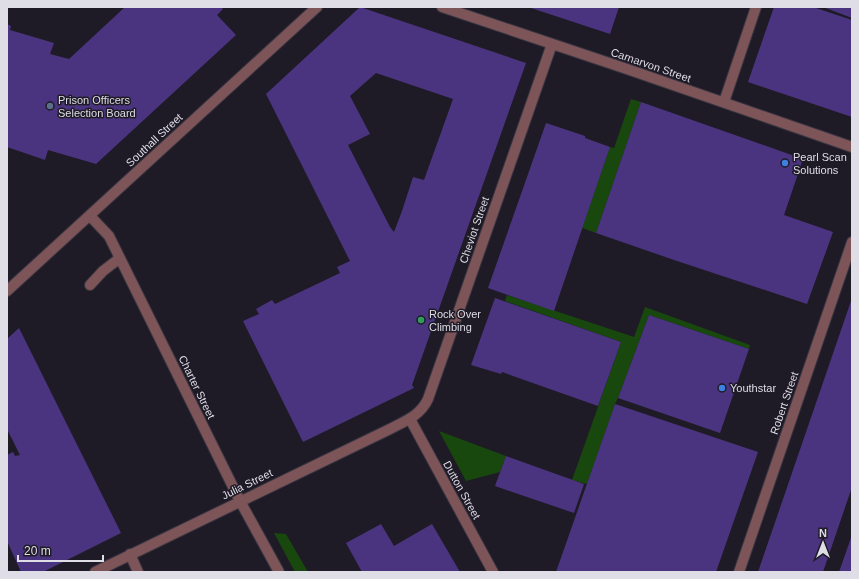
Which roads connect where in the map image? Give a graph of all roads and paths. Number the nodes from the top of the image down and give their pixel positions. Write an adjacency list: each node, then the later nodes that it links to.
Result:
1 (317, 7): 7 (street, Southall Street)
2 (442, 7): 4 (street, Carnarvon Street)
3 (756, 7): 5 (street)
4 (552, 44): 5 (street, Carnarvon Street); 12 (street, Cheviot Street)
5 (724, 102): 6 (street, Carnarvon Street)
6 (852, 147)
7 (90, 216): 9 (street, Charter Street); 11 (street, Southall Street)
8 (852, 242): 19 (street, Robert Street)
9 (120, 258): 10 (street); 13 (street, Charter Street)
10 (90, 285)
11 (7, 291)
12 (410, 419): 13 (street, Julia Street); 18 (street, Dutton Street)
13 (240, 501): 14 (street, Julia Street); 17 (street, Charter Street)
14 (130, 554): 15 (street, Julia Street); 16 (street)
15 (95, 572)
16 (138, 572)
17 (279, 572)
18 (493, 572)
19 (739, 572)

